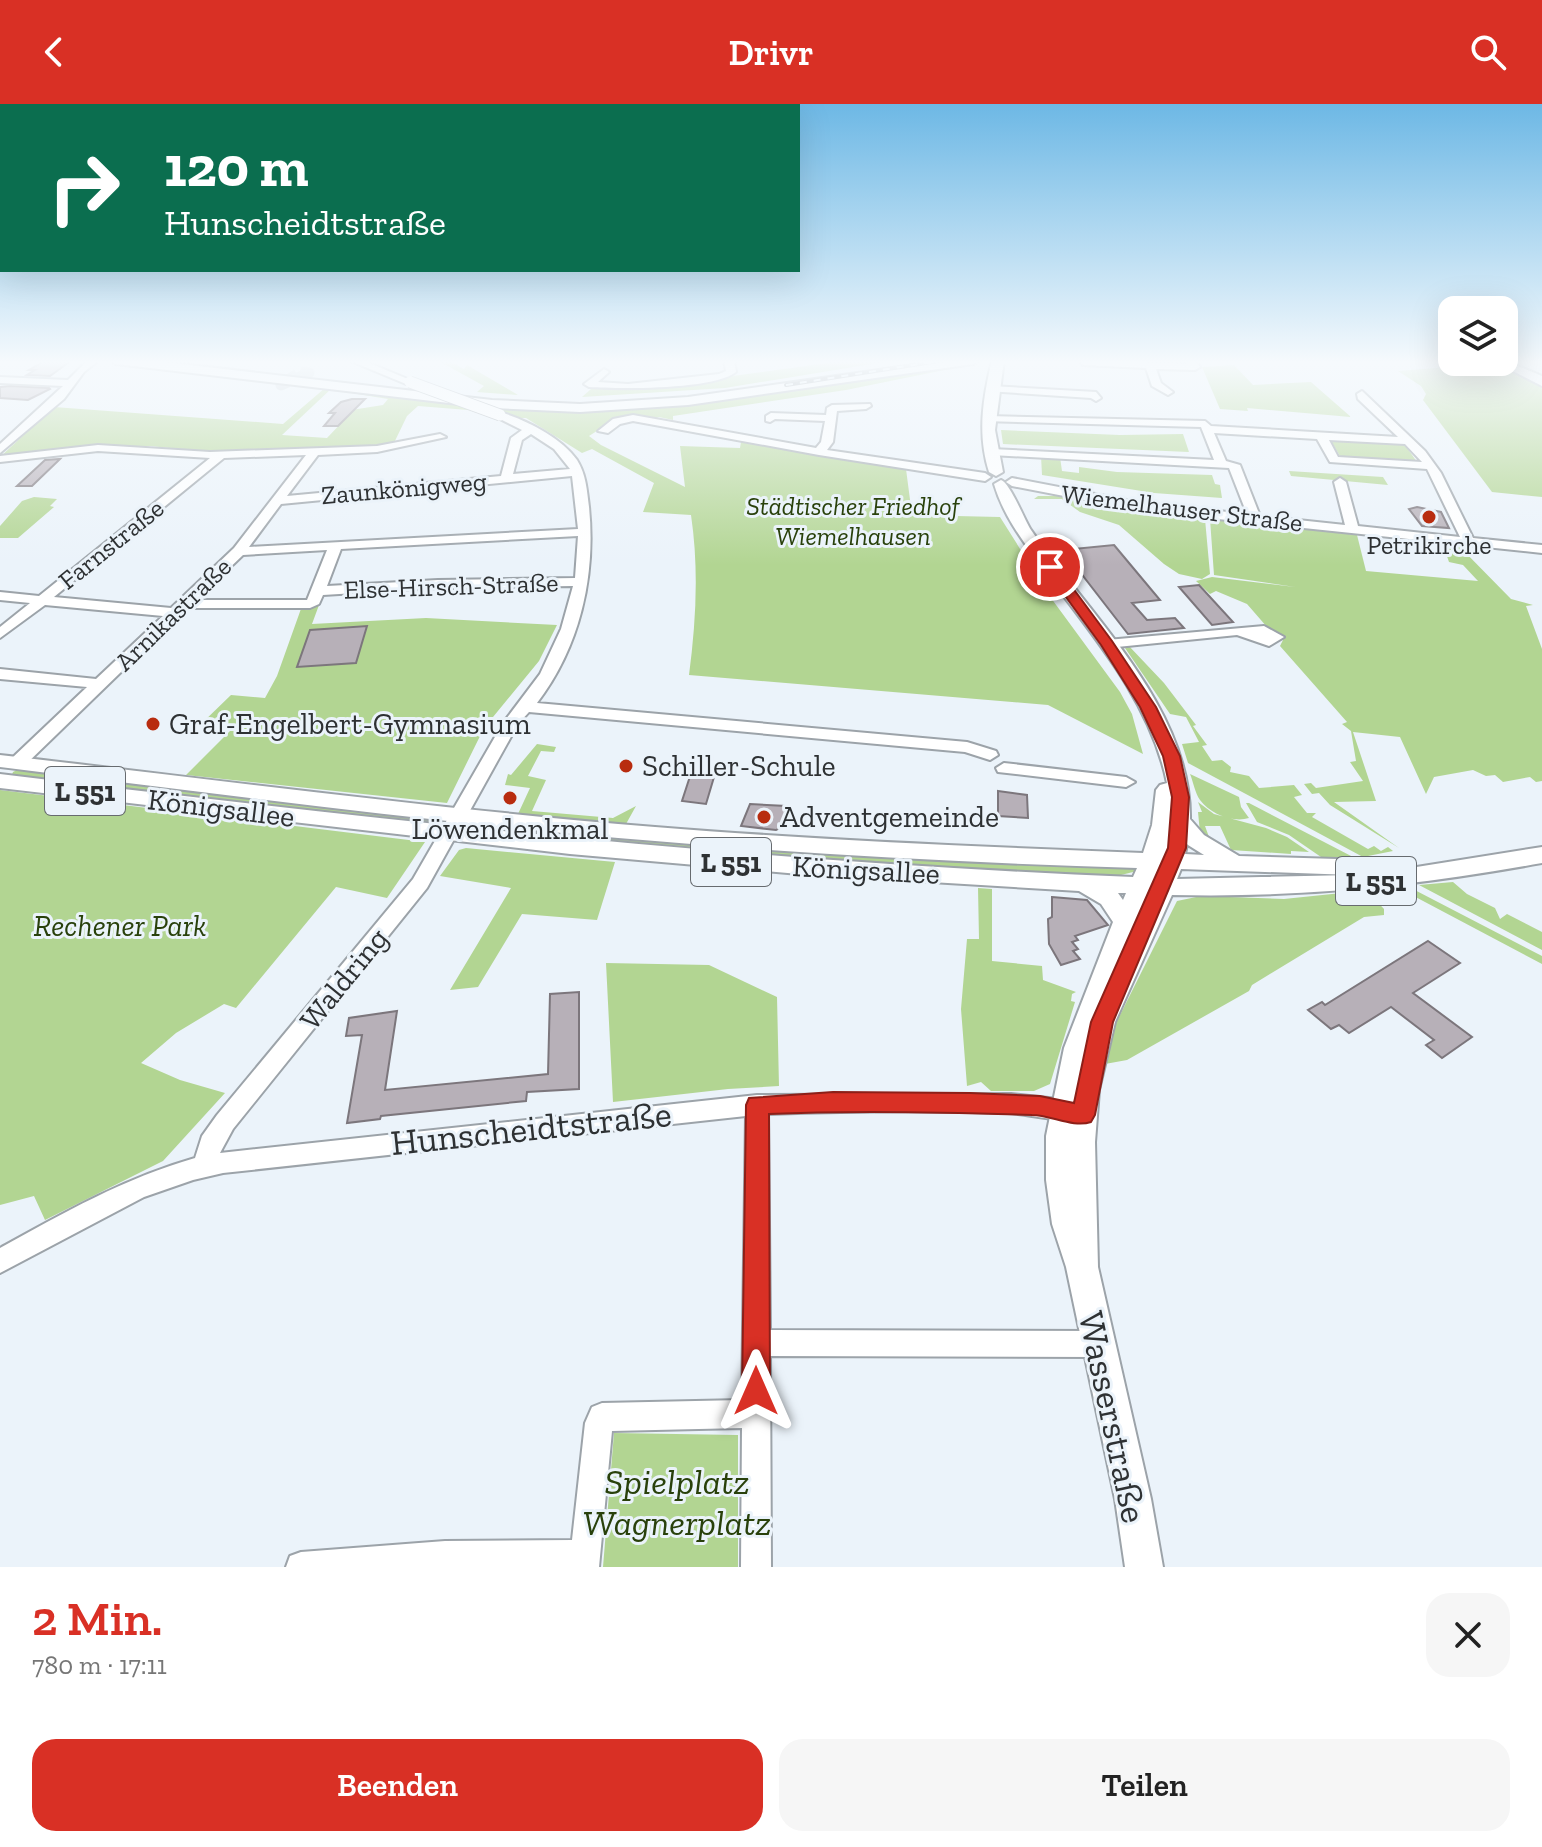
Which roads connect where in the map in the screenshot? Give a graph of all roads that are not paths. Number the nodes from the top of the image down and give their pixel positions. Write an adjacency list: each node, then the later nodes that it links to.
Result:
1 (21, 428): 14 (street)
2 (527, 428): 9 (street, bridge)
3 (608, 428): 10 (street, Wiemelhauser Straße)
4 (689, 428): 16 (street, Wiemelhauser Straße)
5 (829, 428): 16 (street)
6 (989, 428): 17 (main road, Wasserstraße)
7 (1396, 428): 13 (street)
8 (1207, 429): 12 (street); 20 (street)
9 (530, 430): 22 (street); 23 (street)
10 (604, 431)
11 (440, 437): 15 (street)
12 (1322, 437): 13 (street); 21 (street)
13 (1410, 441): 21 (street)
14 (3, 444)
15 (314, 452): 18 (street); 27 (street, Arnikastraße)
16 (819, 452): 24 (street, Wiemelhauser Straße)
17 (991, 452): 20 (street); 24 (main road, Wasserstraße)
18 (221, 455): 19 (street); 39 (street, Farnstraße)
19 (0, 459)
20 (1222, 465): 29 (street)
21 (1430, 466): 32 (street)
22 (577, 472): 23 (street, Zaunkönigweg); 31 (street, Waldring)
23 (506, 479): 27 (street, Zaunkönigweg)
24 (999, 479): 26 (street, Wiemelhauser Straße); 28 (main road, Wasserstraße)
25 (1340, 482): 30 (street, Wiemelhauser Straße)
26 (1055, 492): 28 (street); 29 (street, Wiemelhauser Straße)
27 (280, 500): 35 (street, Arnikastraße)
28 (1011, 506): 43 (main road, Wasserstraße)
29 (1255, 519): 30 (street, Wiemelhauser Straße)
30 (1353, 529): 32 (street, Wiemelhauser Straße)
31 (585, 532): 33 (street); 36 (street, Waldring)
32 (1469, 542): 34 (street, Wiemelhauser Straße)
33 (335, 547): 35 (street); 38 (street)
34 (1542, 549)
35 (239, 551): 40 (street, Arnikastraße)
36 (582, 582): 38 (street, Else-Hirsch-Straße); 46 (street, Waldring)
37 (0, 596): 39 (street, Else-Hirsch-Straße)
38 (314, 598): 40 (street, Else-Hirsch-Straße)
39 (42, 600): 40 (street, Else-Hirsch-Straße); 42 (street, Farnstraße)
40 (179, 609): 45 (street, Arnikastraße)
41 (1243, 632): 43 (street)
42 (0, 634)
43 (1107, 644): 47 (main road, Wasserstraße)
44 (0, 674): 45 (street)
45 (100, 684): 48 (street, Arnikastraße)
46 (526, 707): 50 (street); 51 (street, Waldring)
47 (1165, 745): 52 (main road, Wasserstraße); 57 (main road, Wasserstraße)
48 (9, 762): 49 (main road, Königsallee); 51 (main road, Königsallee / L 551)
49 (0, 780): 53 (main road, Königsallee / L 551)
50 (1126, 782)
51 (458, 815): 53 (street, Waldring); 57 (main road, Königsallee / L 551)
52 (1180, 821): 56 (main road, L 551); 57 (main road, Wasserstraße)
53 (446, 836): 58 (main road, Königsallee / L 551); 62 (street, Waldring)
54 (1542, 843): 56 (main road, Königsallee / L 551)
55 (1542, 855): 57 (main road, Königsallee / L 551)
56 (1238, 864): 57 (main road, Königsallee / L 551)
57 (1158, 872): 58 (main road, Königsallee / L 551); 59 (main road, Wasserstraße); 61 (main road, Wasserstraße)
58 (1079, 881): 59 (main road)
59 (1125, 922): 61 (main road, Wasserstraße)
60 (757, 1105): 61 (street, Hunscheidtstraße); 62 (street, Hunscheidtstraße); 64 (street)
61 (1073, 1112): 65 (main road, Wasserstraße)
62 (205, 1166): 63 (street, Hunscheidtstraße)
63 (0, 1261)
64 (756, 1343): 65 (street); 66 (street)
65 (1098, 1344): 70 (main road, Wasserstraße)
66 (756, 1414): 67 (street); 69 (street)
67 (585, 1561): 68 (street)
68 (301, 1567)
69 (756, 1567)
70 (1144, 1567)

